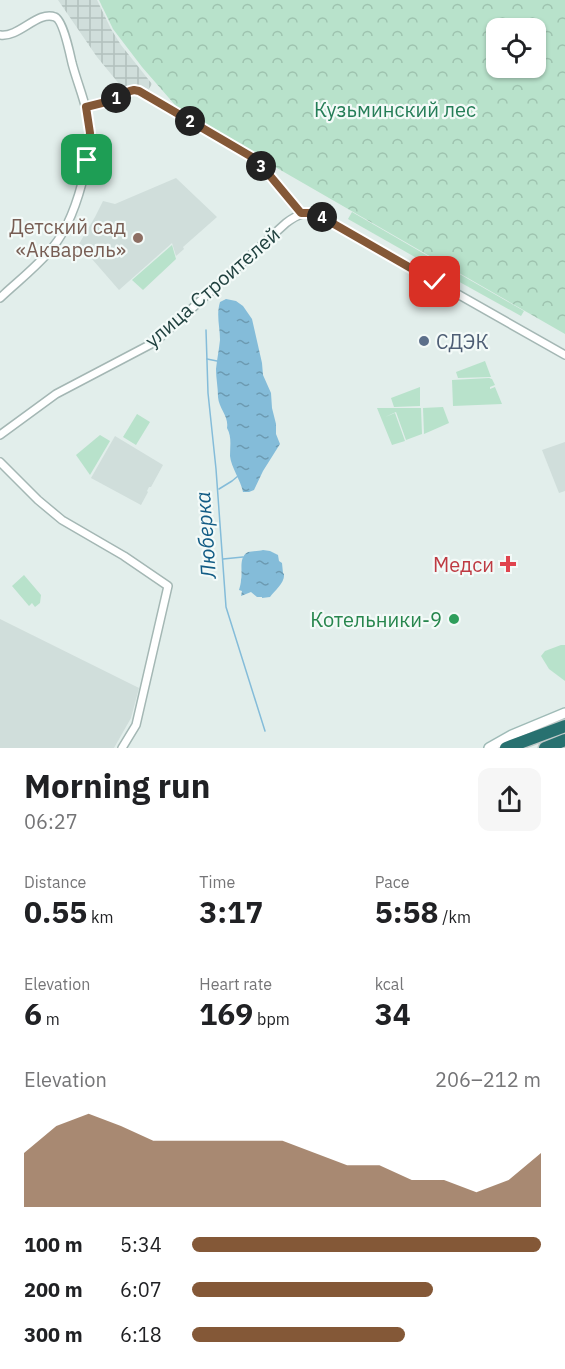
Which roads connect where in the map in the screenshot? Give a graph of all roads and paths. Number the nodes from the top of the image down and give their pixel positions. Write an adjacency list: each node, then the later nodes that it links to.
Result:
1 (0, 35): 2 (street)
2 (86, 107): 3 (street); 4 (street)
3 (301, 213): 5 (street); 6 (street, улица Строителей)
4 (0, 298)
5 (565, 355)
6 (0, 435)
7 (0, 462): 11 (street)
8 (565, 713): 12 (main road)
9 (565, 726): 13 (highway)
10 (565, 740): 14 (highway)
11 (122, 748)
12 (489, 748)
13 (506, 748)
14 (545, 748)

